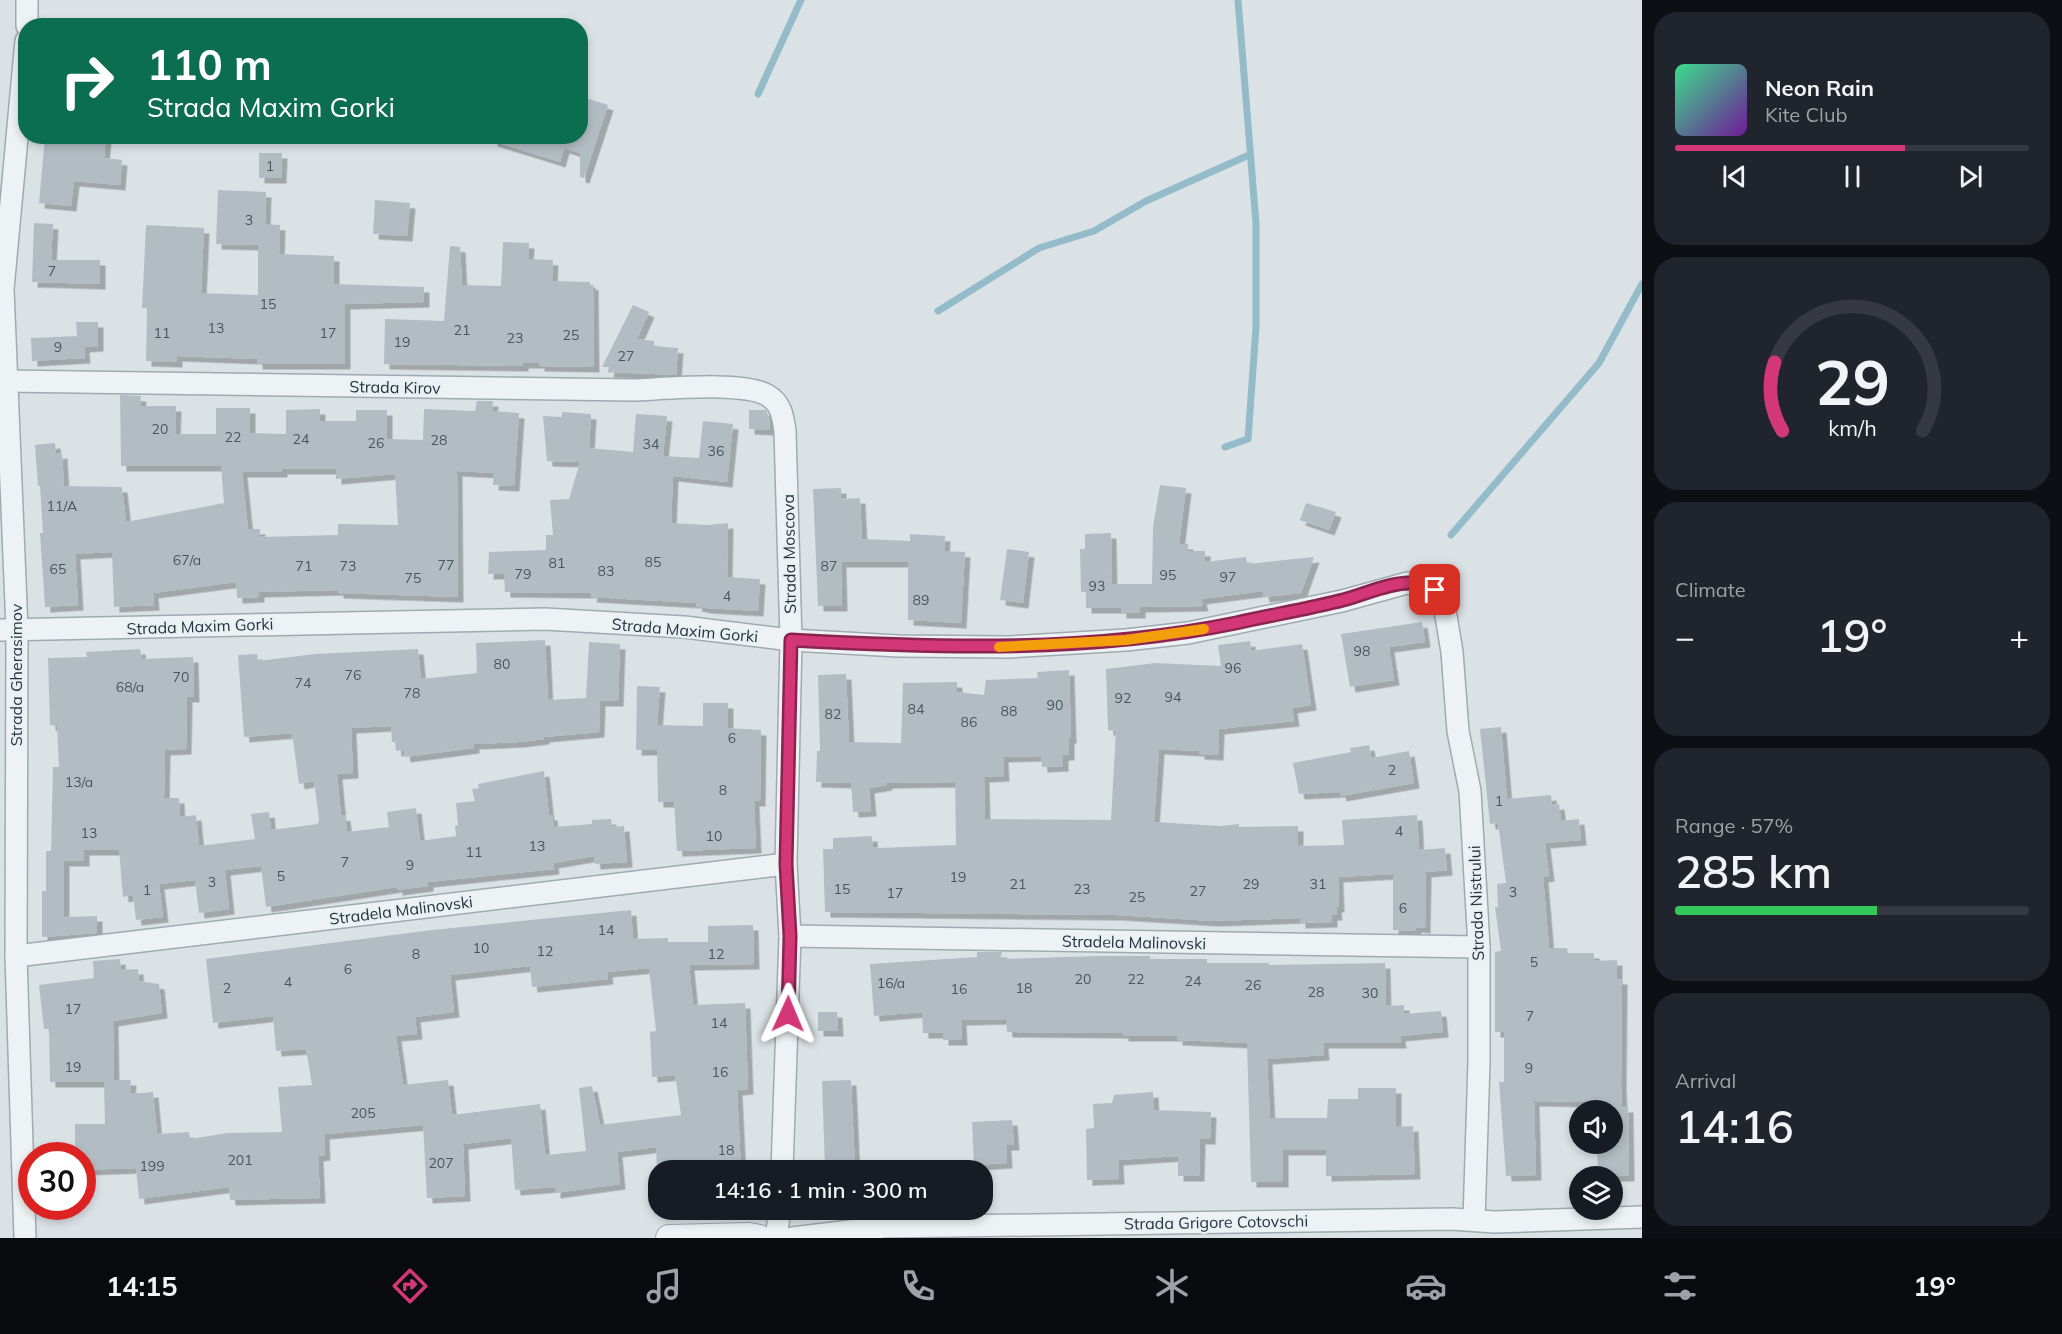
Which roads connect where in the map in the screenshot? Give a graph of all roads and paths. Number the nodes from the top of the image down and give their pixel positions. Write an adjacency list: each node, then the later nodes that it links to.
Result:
1 (27, 0): 2 (street)
2 (27, 18)
3 (18, 124): 4 (street, Strada Gherasimov)
4 (2, 289): 5 (street, Strada Gherasimov)
5 (5, 381): 6 (street, Strada Kirov); 8 (street, Strada Gherasimov)
6 (780, 407): 9 (street, Strada Moscova)
7 (1435, 590): 9 (street, Strada Maxim Gorki); 12 (street, Strada Nistrului)
8 (8, 629): 9 (street, Strada Maxim Gorki); 13 (street, Strada Gherasimov)
9 (791, 640): 10 (street, Strada Moscova)
10 (786, 864): 11 (street, Strada Moscova); 13 (street, Stradela Malinovski)
11 (790, 936): 12 (street, Stradela Malinovski); 14 (street, Strada Moscova)
12 (1479, 947): 17 (street, Strada Nistrului)
13 (16, 956): 18 (street, Strada Gherasimov)
14 (782, 1160)
15 (1642, 1217): 17 (street, Strada Grigore Cotovschi)
16 (778, 1220): 21 (street)
17 (1488, 1227): 22 (street, Strada Grigore Cotovschi)
18 (25, 1238)
19 (669, 1238): 20 (street)
20 (759, 1238)
21 (776, 1238)
22 (792, 1238)

